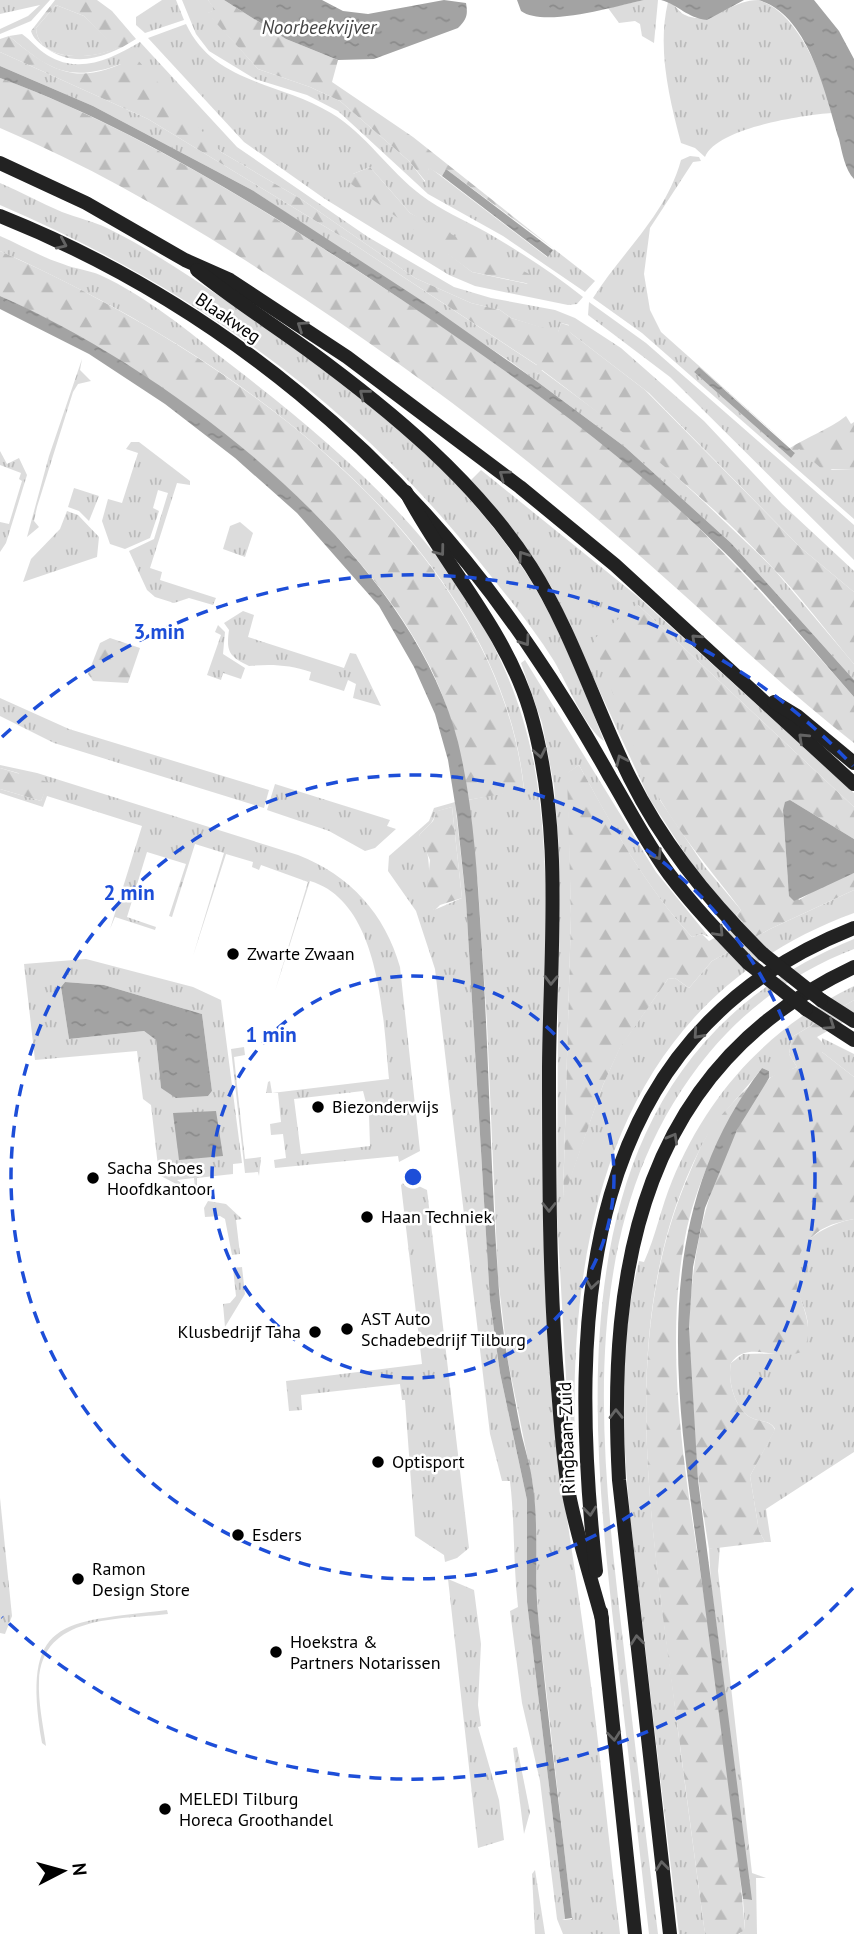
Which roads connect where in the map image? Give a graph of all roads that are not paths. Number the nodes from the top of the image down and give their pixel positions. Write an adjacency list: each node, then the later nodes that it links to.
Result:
1 (0, 163): 3 (main road)
2 (0, 216): 4 (main road, Blaakweg, one-way to 4)
3 (185, 260): 5 (main road, one-way to 3); 10 (main road, one-way to 3, bridge)
4 (406, 492): 11 (main road, one-way to 11, bridge); 12 (main road, one-way to 12)
5 (746, 685): 6 (main road); 7 (main road, one-way to 5)
6 (854, 763)
7 (854, 784)
8 (854, 928): 12 (main road, Ringbaan-Zuid, one-way to 12)
9 (854, 967): 14 (main road, one-way to 9)
10 (854, 1021)
11 (854, 1040)
12 (602, 1619): 13 (main road, Ringbaan-Zuid, one-way to 13)
13 (635, 1934)
14 (670, 1934)

